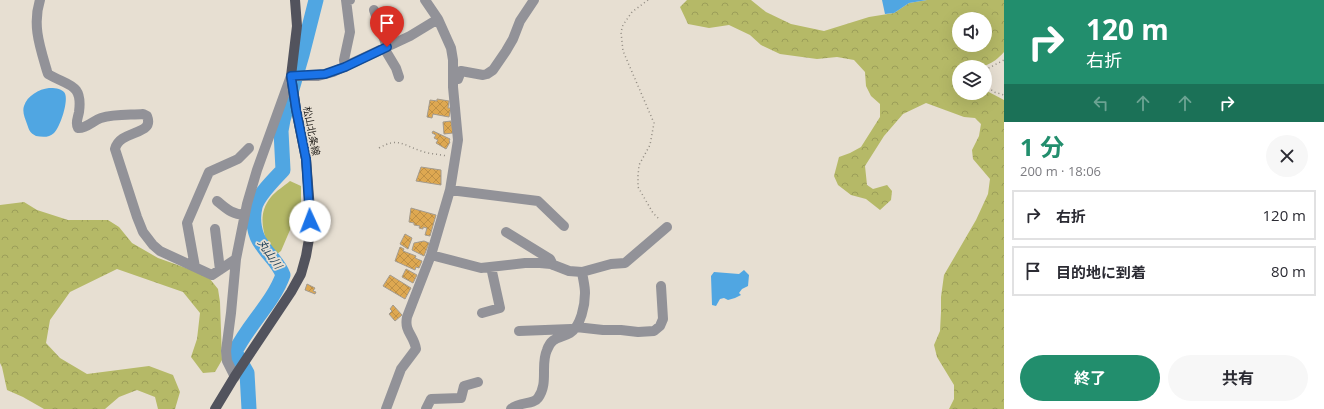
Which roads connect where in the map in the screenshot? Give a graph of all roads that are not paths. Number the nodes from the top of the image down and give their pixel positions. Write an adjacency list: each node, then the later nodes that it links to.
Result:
1 (40, 0): 24 (street)
2 (295, 0): 10 (main road, 松山北条線)
3 (350, 0): 9 (street)
4 (425, 0): 7 (street)
5 (534, 0): 12 (street)
6 (374, 10): 8 (street)
7 (438, 19): 8 (street); 12 (street)
8 (386, 47): 9 (street); 11 (street)
9 (345, 67): 10 (street)
10 (291, 77): 16 (street); 32 (main road, 松山北条線)
11 (398, 77)
12 (453, 78): 14 (street)
13 (249, 148): 24 (street)
14 (450, 190): 17 (street); 21 (street)
15 (217, 201): 16 (street)
16 (245, 215): 22 (street)
17 (564, 226)
18 (667, 227): 27 (street)
19 (215, 229): 26 (street)
20 (506, 232): 23 (street)
21 (431, 255): 25 (street); 35 (street)
22 (236, 259): 26 (street); 32 (street)
23 (553, 265): 25 (street); 27 (street)
24 (195, 267): 26 (street)
25 (491, 267): 29 (street)
26 (220, 270)
27 (582, 272): 30 (street)
28 (661, 286): 30 (street)
29 (482, 313)
30 (575, 328): 31 (street); 37 (street)
31 (520, 331)
32 (235, 377): 34 (main road, 松山北条線)
33 (478, 382): 36 (street)
34 (215, 409)
35 (386, 409)
36 (426, 409)
37 (511, 409)

